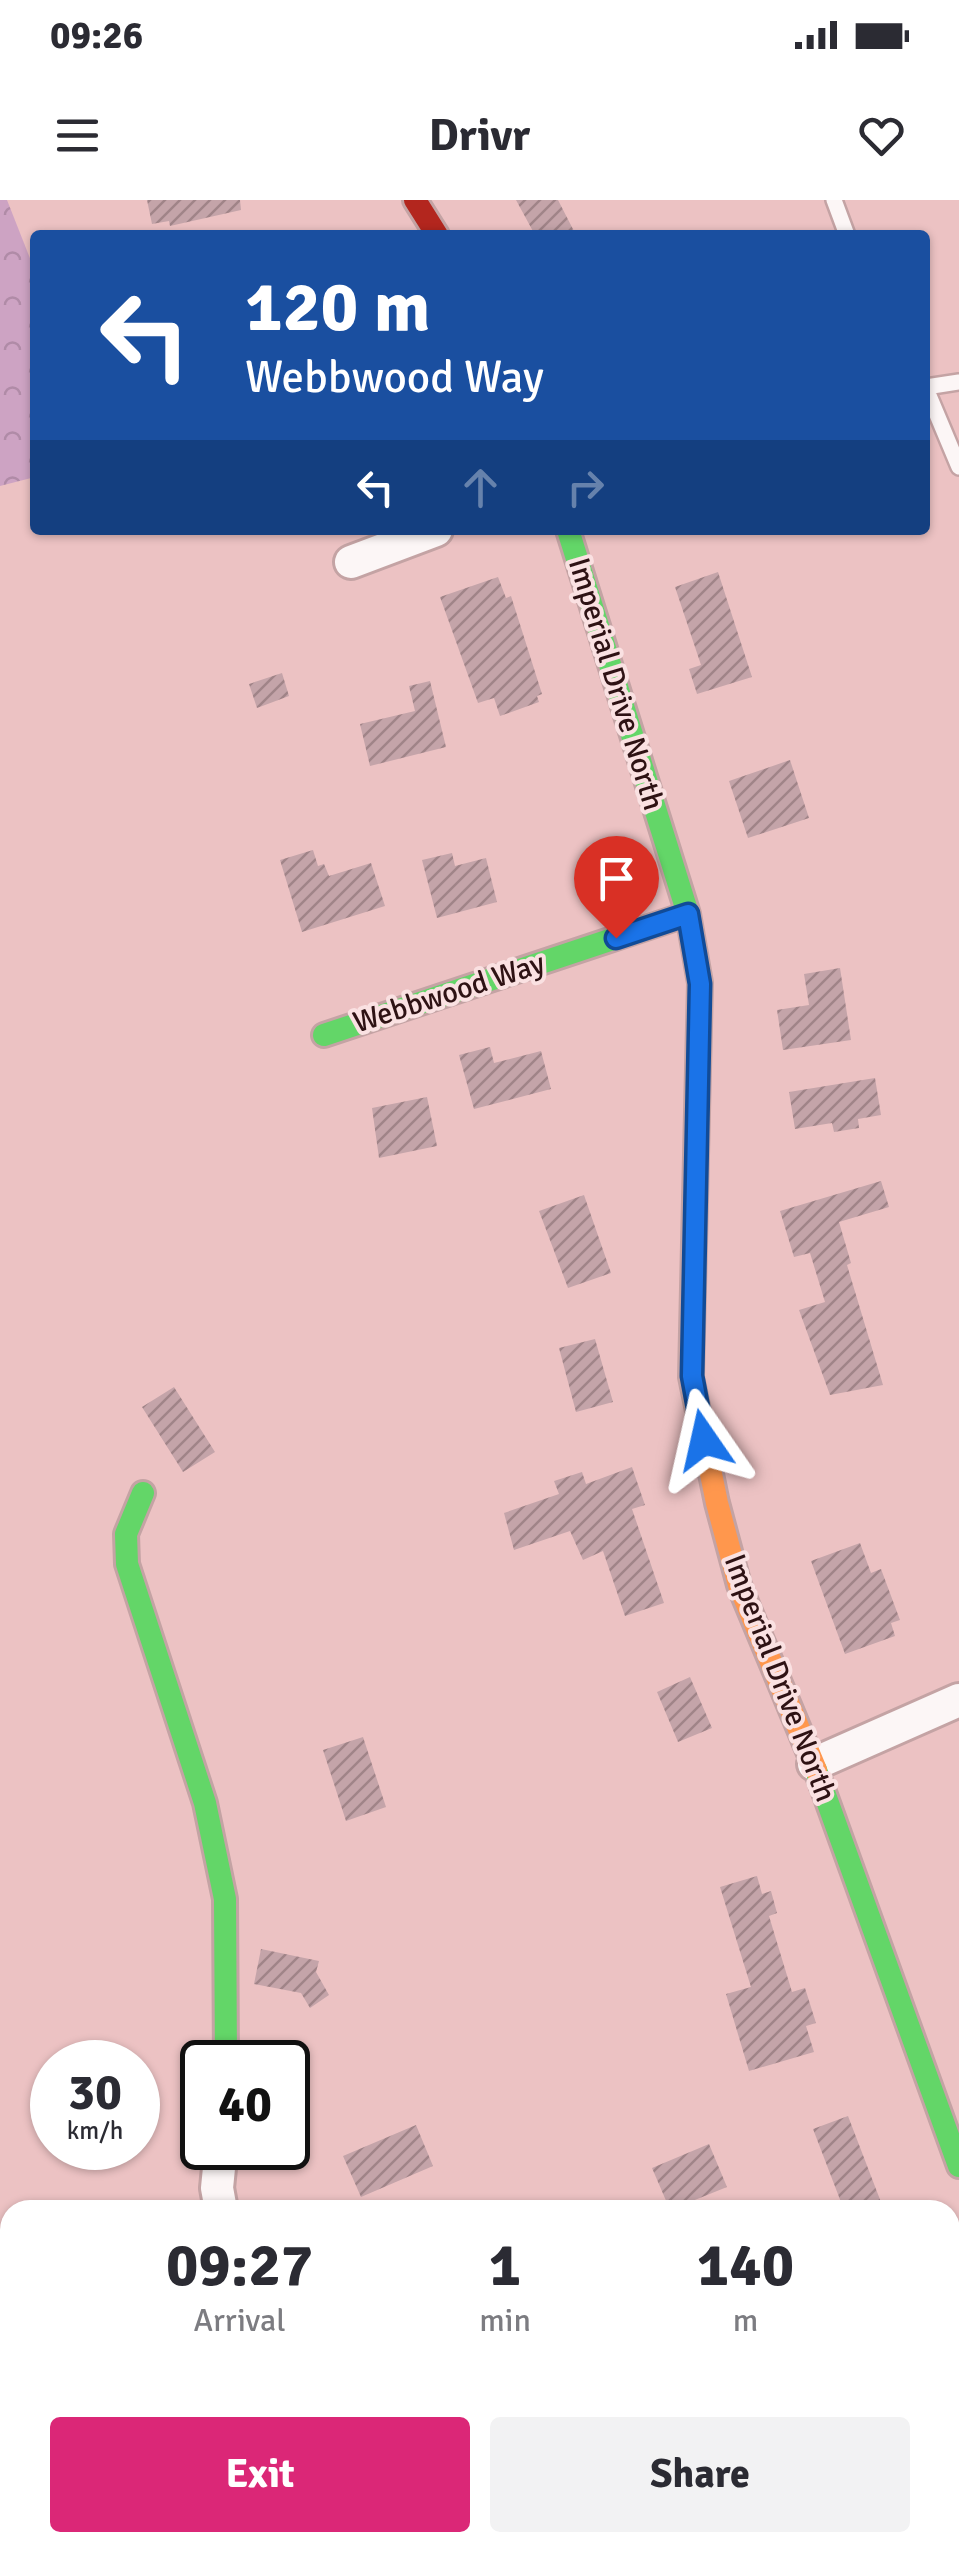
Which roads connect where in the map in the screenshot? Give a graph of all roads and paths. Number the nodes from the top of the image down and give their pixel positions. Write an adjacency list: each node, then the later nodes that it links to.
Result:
1 (415, 200): 3 (street)
2 (834, 200): 4 (lane)
3 (435, 230)
4 (845, 230)
5 (959, 382): 6 (lane)
6 (930, 386)
7 (930, 396): 8 (lane)
8 (959, 467)
9 (423, 535): 11 (street)
10 (570, 535): 12 (street, Imperial Drive North)
11 (351, 562)
12 (688, 914): 13 (street, Webbwood Way); 16 (street, Imperial Drive North)
13 (324, 1035)
14 (143, 1493): 17 (street)
15 (959, 1700): 16 (street)
16 (814, 1764): 18 (street, Imperial Drive North)
17 (226, 2040)
18 (952, 2133): 19 (street, Imperial Drive North)
19 (959, 2166)
20 (218, 2170): 21 (street)
21 (219, 2200)

